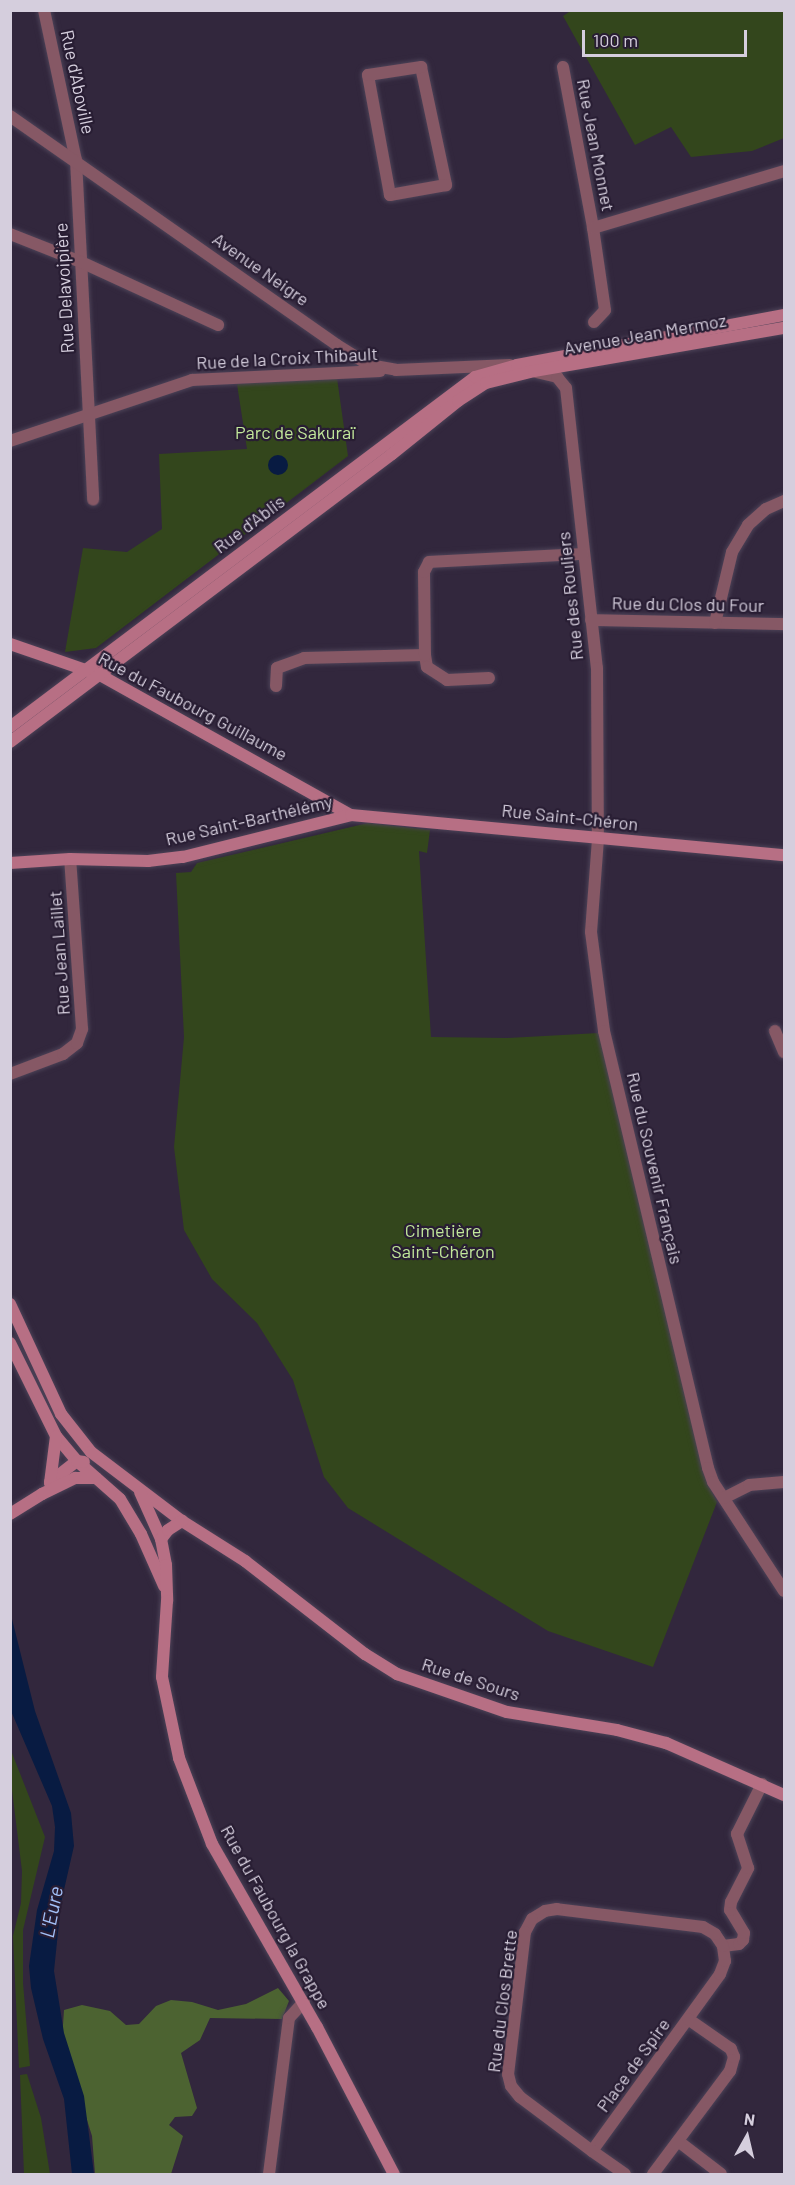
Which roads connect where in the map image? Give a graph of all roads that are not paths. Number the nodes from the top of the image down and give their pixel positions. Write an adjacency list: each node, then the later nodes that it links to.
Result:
1 (44, 10): 5 (street, Rue d'Aboville)
2 (563, 67): 7 (street, Rue Jean Monnet)
3 (377, 73): 3 (street)
4 (10, 116): 5 (street, Avenue Neigre)
5 (76, 160): 9 (street, Rue Delavoipière); 15 (street, Avenue Neigre)
6 (784, 171): 7 (street, Rue Jean Monnet)
7 (593, 228): 11 (street, Rue Jean Monnet)
8 (10, 234): 9 (street)
9 (81, 262): 12 (street); 19 (street, Rue Delavoipière)
10 (784, 315): 16 (main road, Avenue Jean Mermoz)
11 (594, 322)
12 (218, 325)
13 (784, 328): 17 (main road, Avenue Jean Mermoz)
14 (460, 367): 15 (street, Avenue Neigre); 16 (street, Avenue Neigre); 18 (street)
15 (396, 370): 19 (street, Rue de la Croix Thibault)
16 (514, 370): 17 (main road, Avenue Jean Mermoz); 18 (main road, Rue d'Ablis)
17 (534, 371): 23 (street, Rue des Rouliers)
18 (481, 380): 29 (main road, Rue d'Ablis); 30 (main road, Rue d'Ablis)
19 (88, 414): 20 (street, Rue de la Croix Thibault); 21 (street, Rue Delavoipière)
20 (10, 441)
21 (93, 500)
22 (784, 501): 25 (street)
23 (583, 554): 24 (street, Rue des Rouliers); 28 (street)
24 (591, 620): 25 (street, Rue du Clos du Four); 36 (street, Rue des Rouliers)
25 (715, 623): 26 (street, Rue du Clos du Four)
26 (784, 624)
27 (10, 644): 29 (main road, Rue du Faubourg Guillaume)
28 (425, 655): 31 (street); 32 (street)
29 (88, 669): 30 (main road, Rue du Faubourg Guillaume); 33 (main road, Rue d'Ablis)
30 (100, 675): 34 (main road, Rue d'Ablis); 35 (main road, Rue du Faubourg Guillaume)
31 (489, 678)
32 (276, 686)
33 (10, 727)
34 (10, 742)
35 (351, 814): 36 (main road, Rue Saint-Chéron); 38 (main road, Rue Saint-Barthélémy)
36 (598, 839): 37 (main road, Rue Saint-Chéron); 55 (street, Rue du Souvenir Français)
37 (784, 855)
38 (70, 858): 39 (main road, Rue Saint-Barthélémy); 42 (street, Rue Jean Laillet)
39 (10, 862)
40 (774, 1031): 41 (street)
41 (784, 1052)
42 (10, 1074)
43 (10, 1304): 46 (main road)
44 (10, 1343): 45 (main road, Rue du Faubourg la Grappe)
45 (56, 1436): 47 (main road, Rue du Faubourg la Grappe); 51 (main road)
46 (79, 1441): 47 (main road); 48 (main road)
47 (77, 1461): 48 (main road); 49 (main road); 50 (main road, Rue du Faubourg la Grappe); 51 (main road)
48 (105, 1466): 53 (main road)
49 (75, 1478): 50 (main road); 54 (main road)
50 (96, 1478): 56 (main road, Rue du Faubourg la Grappe)
51 (50, 1482): 54 (main road)
52 (784, 1482): 55 (street)
53 (140, 1491): 57 (main road, Rue du Faubourg la Grappe); 59 (main road, Rue de Sours)
54 (42, 1494): 58 (main road)
55 (724, 1498): 62 (street, Rue du Souvenir Français)
56 (120, 1499): 57 (main road, Rue de Sours); 61 (main road, Rue du Faubourg la Grappe)
57 (148, 1509): 59 (main road, Rue de Sours); 60 (main road, Rue du Faubourg la Grappe)
58 (10, 1514)
59 (182, 1521): 60 (main road); 63 (main road, Rue de Sours)
60 (161, 1539): 61 (main road, Rue du Faubourg la Grappe)
61 (167, 1592): 66 (main road, Rue du Faubourg la Grappe)
62 (784, 1592)
63 (762, 1784): 64 (main road, Rue de Sours); 65 (street)
64 (784, 1795)
65 (723, 1946): 67 (street); 69 (street, Rue du Clos Brette)
66 (304, 2002): 70 (street); 71 (main road, Rue du Faubourg la Grappe)
67 (688, 2019): 68 (street, Place de Spire); 69 (street, Place de Spire)
68 (678, 2142): 73 (street, Place de Spire); 74 (street)
69 (592, 2151): 72 (street, Rue du Clos Brette)
70 (269, 2175)
71 (394, 2175)
72 (625, 2175)
73 (653, 2175)
74 (721, 2175)

